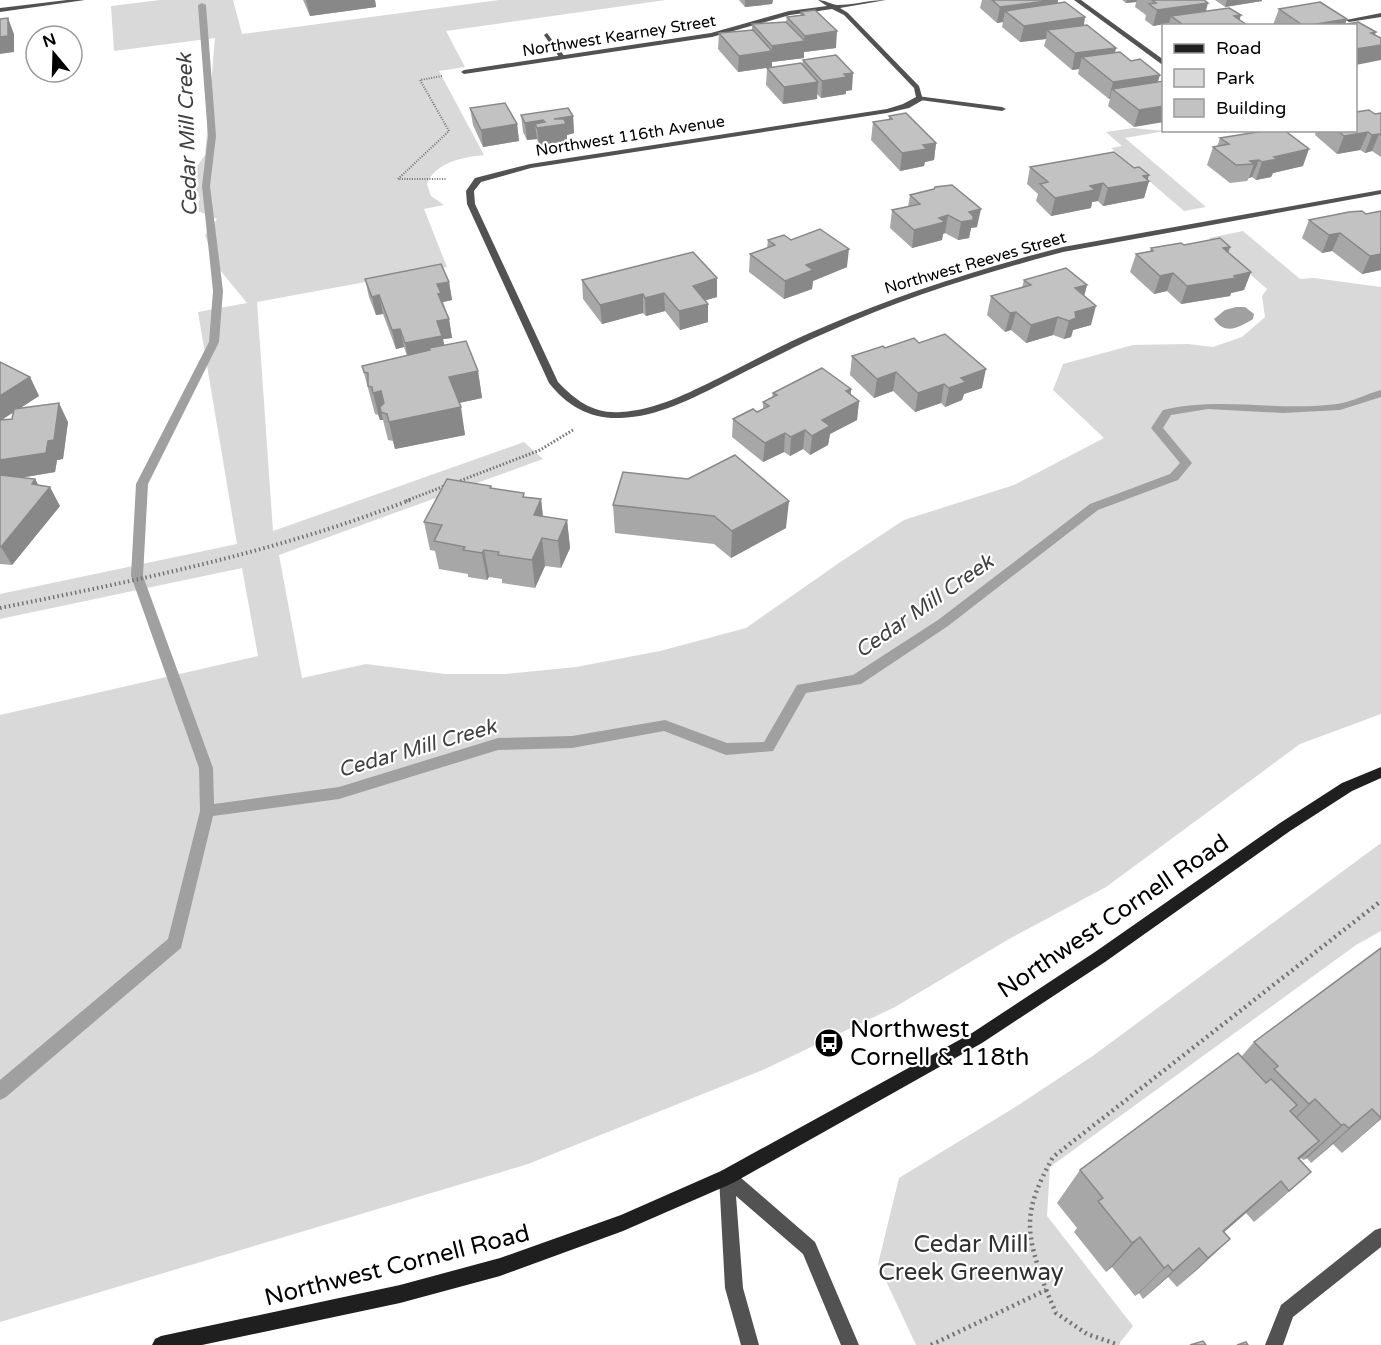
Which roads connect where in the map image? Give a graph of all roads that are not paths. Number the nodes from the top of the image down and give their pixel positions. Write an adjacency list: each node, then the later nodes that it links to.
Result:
1 (82, 0): 6 (street)
2 (821, 0): 5 (street)
3 (883, 0): 5 (street, Northwest Kearney Street)
4 (1077, 0): 11 (street)
5 (836, 6): 10 (street, Northwest Kearney Street); 13 (street)
6 (0, 10)
7 (1381, 15): 8 (street)
8 (1349, 20)
9 (547, 35): 10 (street)
10 (562, 57): 12 (street, Northwest Kearney Street)
11 (1162, 63)
12 (464, 72)
13 (920, 98): 14 (street); 16 (street, Northwest 116th Avenue)
14 (1002, 109)
15 (1381, 192): 16 (street, Northwest Reeves Street)
16 (596, 415)
17 (1381, 772): 18 (main road, Northwest Cornell Road)
18 (727, 1177): 20 (main road, Northwest Cornell Road); 21 (street); 22 (street)
19 (1381, 1236): 23 (street)
20 (161, 1345)
21 (750, 1345)
22 (850, 1345)
23 (1274, 1345)

